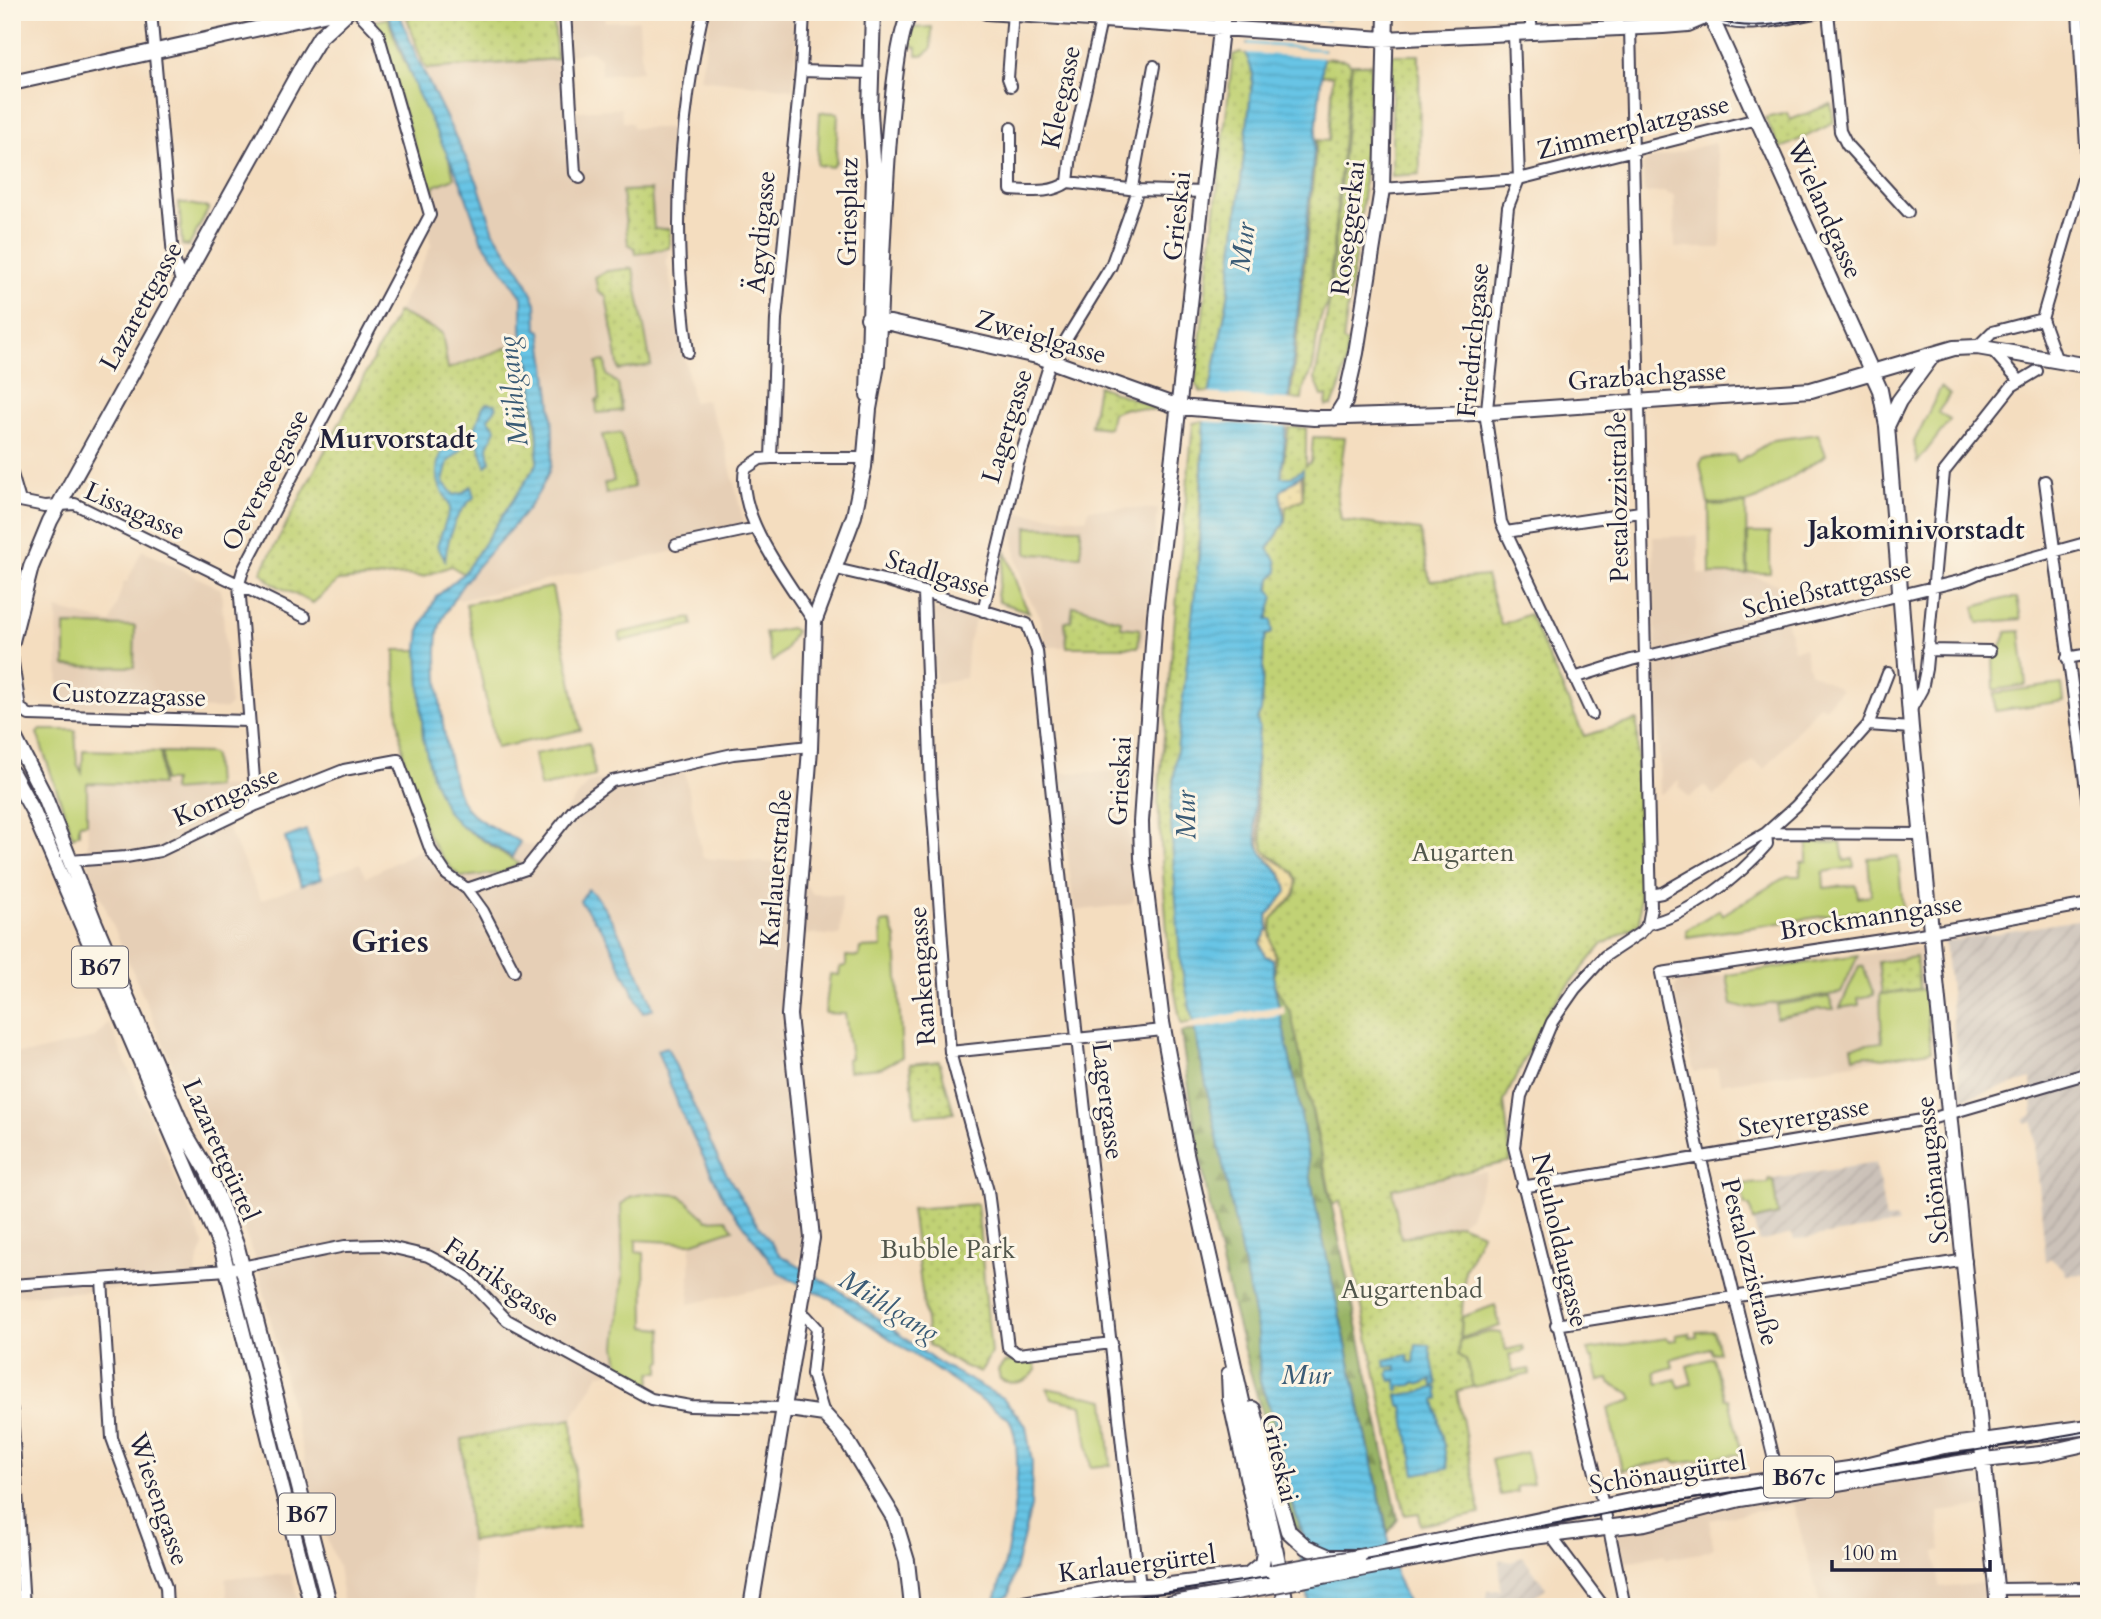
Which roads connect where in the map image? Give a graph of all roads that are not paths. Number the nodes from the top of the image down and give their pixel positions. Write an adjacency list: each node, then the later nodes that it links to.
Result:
1 (151, 12): 27 (street)
2 (332, 12): 27 (main road)
3 (347, 12): 43 (main road, Lazarettgasse)
4 (358, 12): 76 (street, Oeverseegasse)
5 (565, 12): 36 (street)
6 (704, 12): 48 (street)
7 (804, 12): 29 (street, Ägydigasse)
8 (911, 12): 45 (main road, Griesplatz)
9 (986, 12): 17 (main road)
10 (1223, 12): 23 (main road, Grieskai)
11 (1386, 12): 26 (main road, Roseggerkai)
12 (1530, 12): 24 (street)
13 (1820, 12): 18 (street)
14 (1828, 12): 42 (street)
15 (2078, 12): 44 (street)
16 (875, 13): 30 (main road, Griesplatz)
17 (1012, 13): 19 (main road); 32 (street)
18 (1712, 13): 22 (main road); 33 (main road, Wielandgasse)
19 (1085, 16): 21 (main road)
20 (1168, 19): 21 (main road); 23 (main road)
21 (1101, 21): 38 (street, Kleegasse)
22 (1630, 28): 24 (main road); 35 (street, Pestalozzistraße)
23 (1222, 29): 26 (main road); 41 (main road, Grieskai)
24 (1532, 34): 25 (main road)
25 (1514, 35): 26 (main road); 37 (street, Friedrichgasse)
26 (1384, 39): 40 (main road, Roseggerkai)
27 (155, 52): 31 (main road); 43 (street)
28 (1154, 66): 39 (street, Lagergasse)
29 (802, 71): 30 (street); 64 (street, Ägydigasse)
30 (870, 72): 45 (main road, Griesplatz)
31 (12, 83)
32 (1011, 86)
33 (1759, 121): 35 (street, Zimmerplatzgasse); 55 (main road, Wielandgasse)
34 (1011, 128): 38 (street)
35 (1633, 150): 37 (street, Zimmerplatzgasse); 57 (street, Pestalozzistraße)
36 (580, 178)
37 (1519, 179): 40 (street, Zimmerplatzgasse); 61 (street, Friedrichgasse)
38 (1068, 182): 39 (street)
39 (1135, 189): 41 (street); 50 (street, Lagergasse)
40 (1382, 189): 62 (main road, Roseggerkai)
41 (1204, 192): 58 (main road, Grieskai)
42 (1908, 212)
43 (181, 281): 68 (main road, Lazarettgasse)
44 (2042, 319): 47 (street, Grazbachgasse); 51 (street)
45 (874, 321): 46 (main road, Zweiglgasse); 52 (main road, Griesplatz); 60 (main road, Griesplatz)
46 (898, 327): 50 (main road, Zweiglgasse); 52 (main road, Griesplatz)
47 (1984, 348): 49 (main road, Grazbachgasse); 51 (main road, Grazbachgasse); 56 (street)
48 (688, 352)
49 (1933, 355): 55 (main road, Grazbachgasse); 63 (main road)
50 (1051, 360): 58 (main road, Zweiglgasse); 80 (street, Lagergasse)
51 (2057, 361): 53 (main road, Grazbachgasse)
52 (877, 365): 60 (main road, Griesplatz)
53 (2089, 366)
54 (2037, 371): 56 (street)
55 (1873, 374): 57 (main road, Grazbachgasse); 63 (main road, Wielandgasse)
56 (2018, 379): 77 (street)
57 (1638, 400): 61 (main road, Grazbachgasse); 69 (street, Pestalozzistraße)
58 (1180, 407): 59 (main road, Zweiglgasse); 113 (main road, Grieskai)
59 (1199, 408): 62 (main road, Grazbachgasse)
60 (869, 409): 65 (main road, Griesplatz)
61 (1487, 412): 62 (main road, Grazbachgasse); 71 (street, Friedrichgasse)
62 (1335, 418)
63 (1887, 426): 79 (main road, Wielandgasse)
64 (771, 458): 65 (street); 70 (street)
65 (865, 458): 75 (main road, Karlauerstraße)
66 (12, 474): 68 (street, Lissagasse)
67 (2045, 481): 74 (street)
68 (58, 506): 76 (street, Lissagasse); 84 (main road, Lazarettgasse)
69 (1640, 512): 71 (street); 89 (street, Pestalozzistraße)
70 (756, 528): 73 (street); 82 (street)
71 (1506, 532): 92 (street, Friedrichgasse)
72 (2089, 542): 74 (street, Schießstattgasse)
73 (676, 545)
74 (2055, 552): 77 (street, Schießstattgasse); 90 (street)
75 (836, 569): 78 (street, Stadlgasse); 82 (main road, Karlauerstraße)
76 (239, 584): 81 (street, Lissagasse); 95 (street, Oeverseegasse)
77 (1934, 587): 79 (street, Schießstattgasse); 85 (street)
78 (923, 593): 80 (street, Stadlgasse); 115 (street, Rankengasse)
79 (1902, 593): 89 (street, Schießstattgasse); 93 (main road, Wielandgasse)
80 (983, 611): 83 (street, Stadlgasse)
81 (305, 617)
82 (814, 622): 99 (main road, Karlauerstraße)
83 (1027, 624): 114 (street, Lagergasse)
84 (12, 641)
85 (1927, 650): 86 (street); 93 (street)
86 (1990, 651)
87 (2089, 654): 90 (street)
88 (12, 656): 95 (street, Custozzagasse)
89 (1645, 657): 92 (street, Schießstattgasse); 107 (street, Pestalozzistraße)
90 (2067, 658): 102 (street)
91 (1888, 673): 96 (street)
92 (1574, 678): 94 (street, Friedrichgasse)
93 (1910, 711): 97 (main road, Wielandgasse)
94 (1592, 714)
95 (248, 721): 101 (street, Oeverseegasse)
96 (1868, 725): 97 (street); 103 (street)
97 (1911, 728): 104 (main road, Schönaugasse)
98 (12, 733): 105 (main road, Lazarettgürtel / B67)
99 (810, 747): 106 (street); 126 (main road, Karlauerstraße)
100 (12, 773): 122 (main road, Lazarettgürtel / B67)
101 (256, 805): 105 (street, Korngasse); 106 (street, Korngasse)
102 (2089, 812)
103 (1766, 832): 104 (street); 107 (street); 109 (street)
104 (1922, 834): 110 (main road, Schönaugasse)
105 (69, 861): 121 (main road, Lazarettgürtel / B67)
106 (467, 889): 111 (street)
107 (1651, 895): 109 (street, Pestalozzistraße)
108 (2089, 904): 110 (street, Brockmanngasse)
109 (1648, 924): 119 (street, Neuholdaugasse)
110 (1932, 932): 112 (street, Brockmanngasse); 117 (main road, Schönaugasse)
111 (514, 971)
112 (1661, 973): 118 (street, Pestalozzistraße)
113 (1163, 1030): 114 (street); 129 (main road, Grieskai)
114 (1077, 1038): 115 (street); 128 (street, Lagergasse)
115 (950, 1052): 128 (street, Rankengasse)
116 (2089, 1073): 117 (street, Steyrergasse)
117 (1950, 1113): 118 (street, Steyrergasse); 120 (main road, Schönaugasse)
118 (1700, 1157): 119 (street, Steyrergasse); 125 (street, Pestalozzistraße)
119 (1522, 1187): 127 (street, Neuholdaugasse)
120 (1966, 1260): 125 (street); 134 (main road, Schönaugasse)
121 (243, 1268): 122 (street, Fabriksgasse); 130 (street, Fabriksgasse); 152 (main road, Lazarettgürtel / B67)
122 (227, 1270): 123 (street, Fabriksgasse); 151 (main road, Lazarettgürtel / B67)
123 (102, 1280): 124 (street, Fabriksgasse); 150 (street, Wiesengasse)
124 (12, 1285)
125 (1735, 1298): 127 (street); 137 (street, Pestalozzistraße)
126 (799, 1313): 130 (main road, Karlauerstraße); 132 (street)
127 (1556, 1325): 138 (street, Neuholdaugasse)
128 (1112, 1343): 145 (street, Lagergasse)
129 (1230, 1356): 142 (main road, bridge); 143 (main road); 144 (main road, Grieskai)
130 (783, 1408): 132 (main road); 153 (main road, Karlauerstraße)
131 (12, 1410): 149 (street)
132 (824, 1415): 154 (main road)
133 (2089, 1427): 134 (main road, Schönaugürtel / B67c)
134 (1981, 1441): 136 (main road, Schönaugasse); 137 (main road, Schönaugürtel / B67c)
135 (2089, 1443): 136 (main road, Schönaugürtel / B67c)
136 (1985, 1460): 139 (main road, Schönaugürtel / B67c); 147 (main road, Schönaugasse)
137 (1779, 1480): 138 (main road, Schönaugürtel / B67c)
138 (1602, 1506): 139 (street, Neuholdaugasse); 141 (main road, Schönaugürtel / B67c)
139 (1609, 1529): 140 (main road, Schönaugürtel / B67c); 157 (street, Neuholdaugasse)
140 (1553, 1534): 141 (main road, Schönaugürtel / B67c); 156 (street)
141 (1422, 1551): 142 (main road, B67c); 144 (main road, B67c, bridge)
142 (1359, 1557): 144 (main road, B67c, bridge)
143 (1245, 1576): 144 (main road, Karlauergürtel / B67c); 145 (main road, Karlauergürtel / B67c)
144 (1279, 1584): 155 (main road, Karlauergürtel / B67c)
145 (1140, 1585): 148 (main road, Karlauergürtel / B67c)
146 (2089, 1588): 147 (street)
147 (1997, 1589): 158 (main road, Schönaugasse)
148 (1009, 1606)
149 (24, 1607)
150 (167, 1607)
151 (312, 1607)
152 (330, 1607)
153 (751, 1607)
154 (912, 1607)
155 (1152, 1607)
156 (1604, 1607)
157 (1625, 1607)
158 (1998, 1607)

